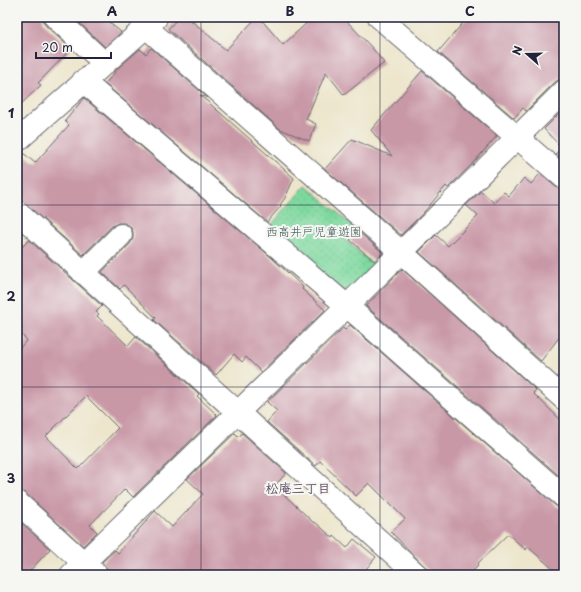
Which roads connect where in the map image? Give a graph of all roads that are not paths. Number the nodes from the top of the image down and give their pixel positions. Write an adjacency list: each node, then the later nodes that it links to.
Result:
1 (55, 17): 4 (street)
2 (379, 17): 7 (street)
3 (151, 22): 4 (street); 12 (street)
4 (104, 62): 5 (street)
5 (83, 82): 8 (street); 14 (street)
6 (564, 91): 7 (street)
7 (518, 137): 9 (street); 12 (street)
8 (17, 141)
9 (564, 178)
10 (17, 212): 13 (street)
11 (121, 235): 13 (street)
12 (401, 252): 14 (street); 15 (street)
13 (84, 273): 16 (street)
14 (347, 306): 16 (street); 17 (street)
15 (564, 398)
16 (238, 412): 19 (street); 20 (street)
17 (564, 497)
18 (17, 502): 19 (street)
19 (84, 571)
20 (417, 575)

